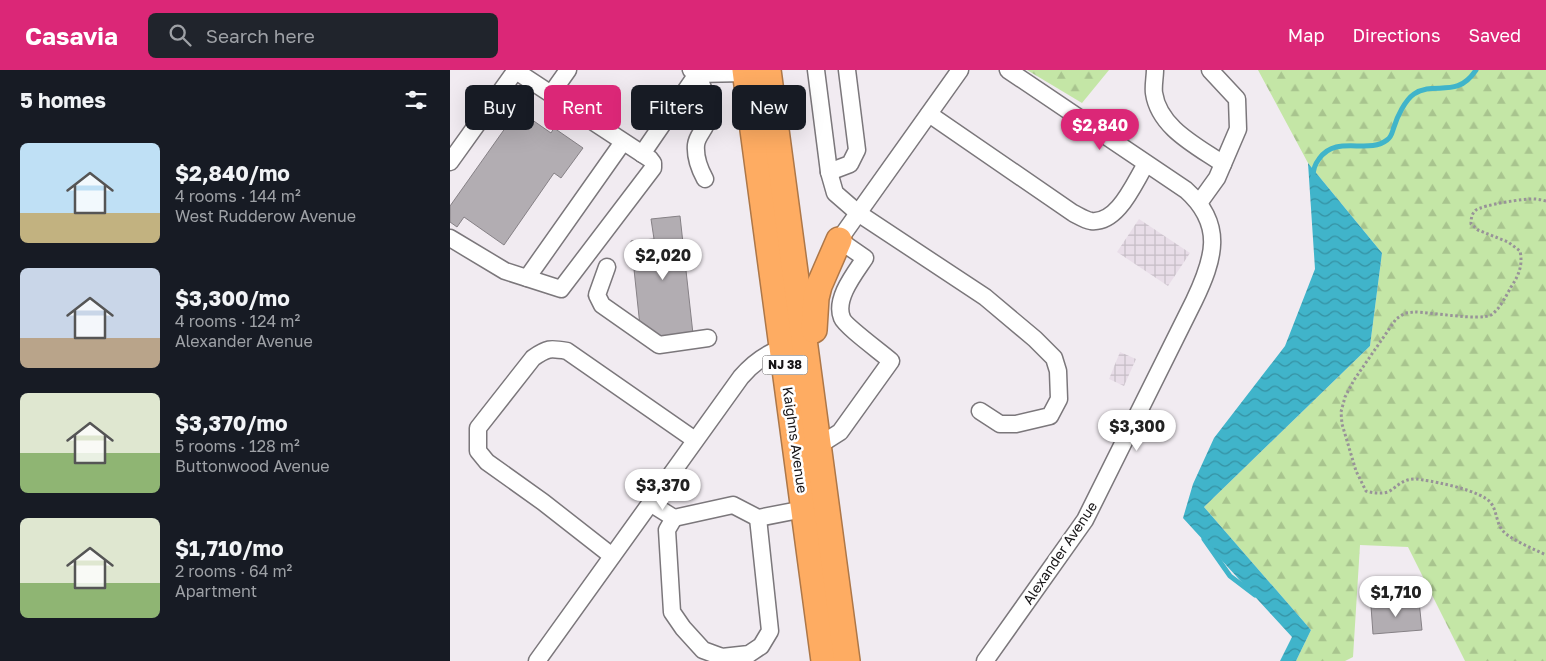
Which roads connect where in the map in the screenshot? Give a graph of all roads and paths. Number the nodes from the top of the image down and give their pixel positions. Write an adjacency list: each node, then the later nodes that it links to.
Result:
1 (516, 70): 12 (street); 16 (street)
2 (568, 70): 11 (street)
3 (816, 70): 20 (street)
4 (847, 70): 20 (street)
5 (960, 70): 13 (street)
6 (1008, 70): 18 (street)
7 (1156, 70): 19 (street)
8 (1210, 70): 19 (street)
9 (753, 71): 10 (street); 30 (highway, Kaighns Avenue / NJ 38); 31 (highway, Kaighns Avenue / NJ 38)
10 (694, 72): 17 (street); 21 (street)
11 (557, 85)
12 (544, 89)
13 (929, 114): 18 (street); 24 (street)
14 (605, 130): 15 (street)
15 (623, 142): 17 (street); 28 (street)
16 (453, 152)
17 (642, 154): 28 (street)
18 (1146, 164): 23 (street)
19 (1224, 164): 23 (street)
20 (828, 172): 24 (street)
21 (704, 179)
22 (1546, 201): 39 (path)
23 (1199, 203): 44 (street, Alexander Avenue)
24 (858, 213): 26 (street); 32 (street)
25 (450, 238): 28 (street)
26 (839, 240): 31 (highway); 34 (street)
27 (607, 267): 29 (street)
28 (527, 278)
29 (708, 338)
30 (782, 348): 33 (street); 36 (highway, Kaighns Avenue / NJ 38)
31 (813, 408): 34 (highway, Kaighns Avenue / NJ 38)
32 (980, 411)
33 (695, 440): 35 (street); 40 (street)
34 (818, 446): 43 (highway, Kaighns Avenue / NJ 38)
35 (650, 504): 37 (street); 40 (street)
36 (804, 508): 38 (street); 42 (highway, Kaighns Avenue / NJ 38)
37 (674, 518): 38 (street); 38 (street)
38 (758, 518)
39 (1546, 555)
40 (612, 556): 41 (street)
41 (537, 661)
42 (824, 661)
43 (847, 661)
44 (985, 661)

